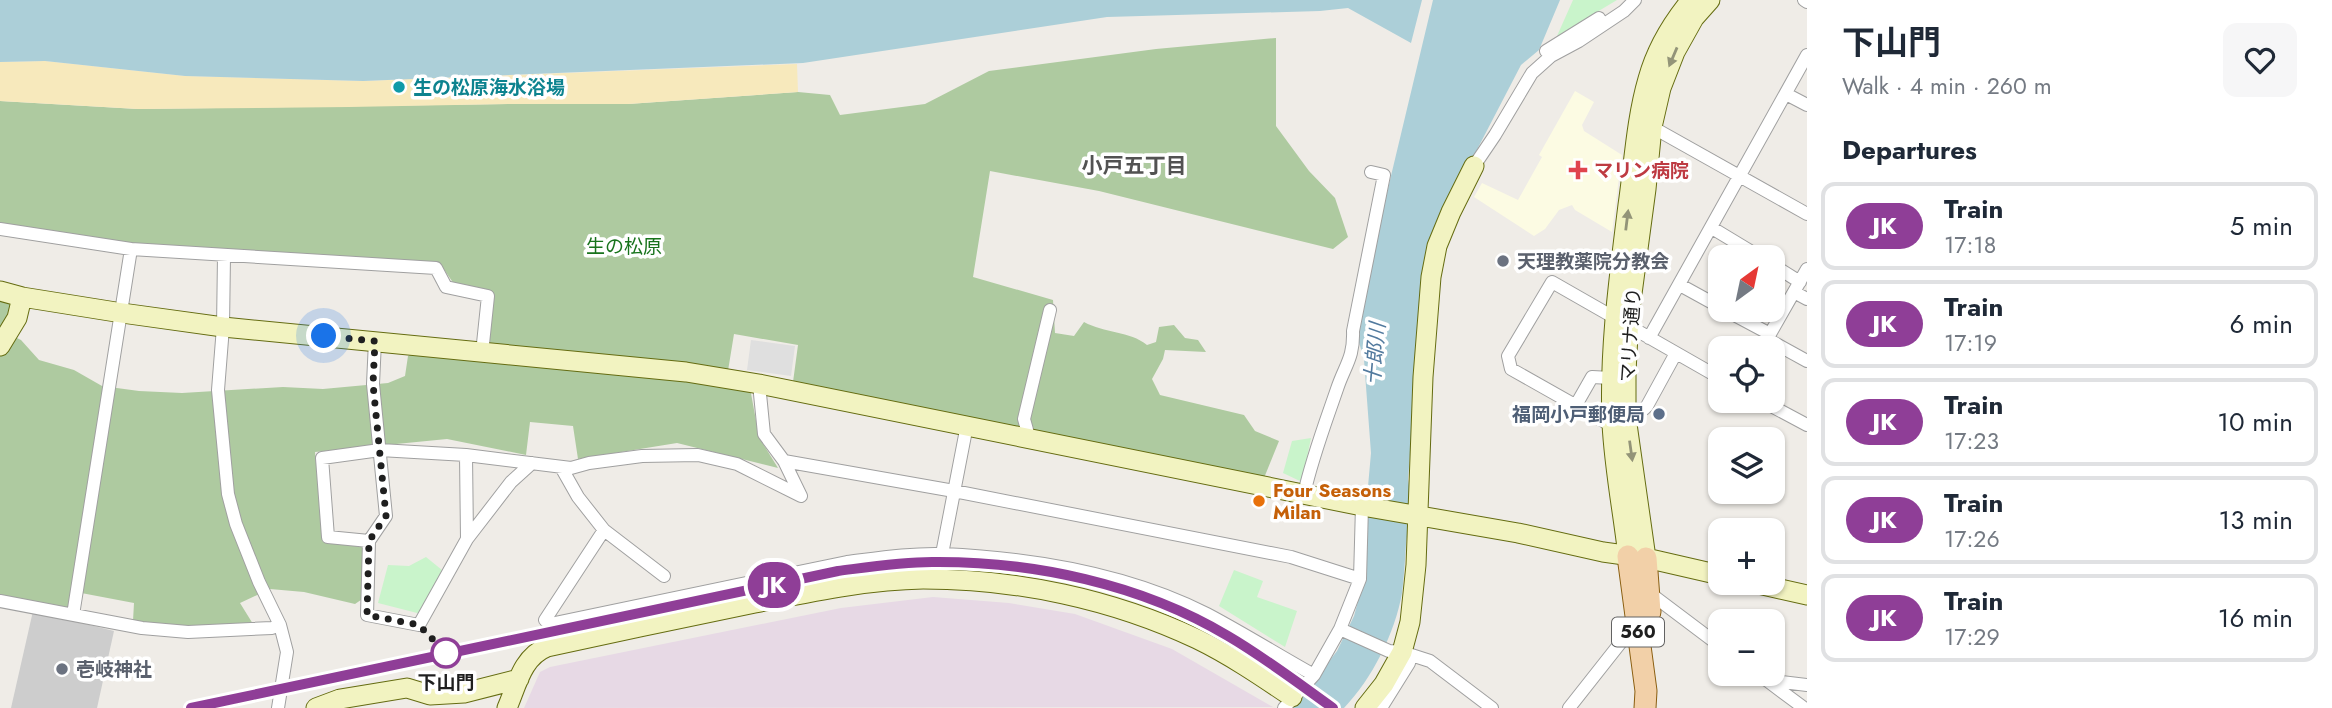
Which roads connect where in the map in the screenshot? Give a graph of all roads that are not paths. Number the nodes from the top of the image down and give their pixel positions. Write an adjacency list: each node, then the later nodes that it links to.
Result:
1 (1633, 0): 8 (street)
2 (1691, 0): 27 (street, マリナ通り, one-way to 2)
3 (1710, 0): 7 (street, マリナ通り, one-way to 7)
4 (1807, 55): 5 (street)
5 (1786, 94): 6 (street); 10 (street)
6 (1807, 105)
7 (1652, 127): 10 (street); 27 (street, マリナ通り)
8 (1474, 166): 57 (street)
9 (1371, 172): 55 (street)
10 (1740, 177): 11 (street); 12 (street)
11 (1807, 214)
12 (1712, 228): 14 (street); 19 (street)
13 (0, 229): 15 (street)
14 (1740, 245)
15 (131, 249): 16 (street); 26 (street)
16 (224, 256): 29 (street); 36 (street)
17 (1807, 269): 20 (street)
18 (1785, 276): 20 (street)
19 (1679, 285): 24 (street); 32 (street)
20 (1797, 287): 23 (street); 31 (street)
21 (0, 291): 22 (street)
22 (22, 297): 26 (street); 34 (street)
23 (1807, 299)
24 (1708, 301)
25 (1050, 310): 48 (street)
26 (122, 313): 29 (street); 70 (street)
27 (1621, 321): 32 (street); 40 (street, マリナ通り); 42 (street); 43 (street, マリナ通り)
28 (1741, 322): 30 (street)
29 (223, 327): 33 (street); 71 (street)
30 (1759, 336)
31 (1769, 336)
32 (1649, 338): 37 (street)
33 (375, 341): 36 (street); 49 (street)
34 (0, 346)
35 (1785, 350): 38 (street)
36 (482, 353): 41 (street)
37 (1676, 353): 39 (street); 43 (street)
38 (1807, 361)
39 (1708, 370)
40 (1611, 378): 42 (street); 47 (street, マリナ通り)
41 (759, 384): 45 (street); 51 (street)
42 (1576, 405): 47 (street)
43 (1626, 411): 62 (street, マリナ通り, one-way to 62)
44 (1784, 413): 46 (street)
45 (967, 425): 48 (street); 54 (street)
46 (1807, 425)
47 (1612, 426): 62 (street, マリナ通り)
48 (1028, 437): 55 (street)
49 (380, 450): 50 (street); 60 (street); 60 (street)
50 (466, 455): 52 (street); 59 (street)
51 (784, 461): 53 (street); 54 (street)
52 (531, 463): 53 (street); 59 (street)
53 (561, 467): 58 (street)
54 (954, 491): 61 (street); 65 (street)
55 (1304, 494): 56 (street)
56 (1362, 506): 57 (street); 65 (street)
57 (1418, 516): 62 (street); 75 (street)
58 (604, 530): 61 (street); 64 (street)
59 (467, 539): 60 (street)
60 (369, 541)
61 (942, 554): 76 (street)
62 (1637, 557): 63 (street); 67 (main road, 560); 72 (main road, 560)
63 (1708, 572)
64 (664, 576)
65 (1360, 579): 73 (street)
66 (1785, 590): 68 (street)
67 (1647, 591): 74 (street); 90 (main road, 560)
68 (1807, 595)
69 (0, 601): 70 (street)
70 (73, 615): 71 (street)
71 (280, 625): 82 (street)
72 (1638, 628): 88 (street); 89 (main road, 560)
73 (1344, 631): 75 (street); 76 (street)
74 (1708, 637)
75 (1401, 652): 85 (street); 86 (street); 87 (street)
76 (1314, 675): 81 (street)
77 (519, 679): 81 (street); 83 (street); 84 (street)
78 (1785, 681): 79 (street)
79 (1807, 685)
80 (1774, 686): 91 (street)
81 (1288, 702)
82 (278, 708)
83 (320, 708)
84 (507, 708)
85 (1365, 708)
86 (1381, 708)
87 (1492, 708)
88 (1569, 708)
89 (1645, 708)
90 (1657, 708)
91 (1804, 708)

